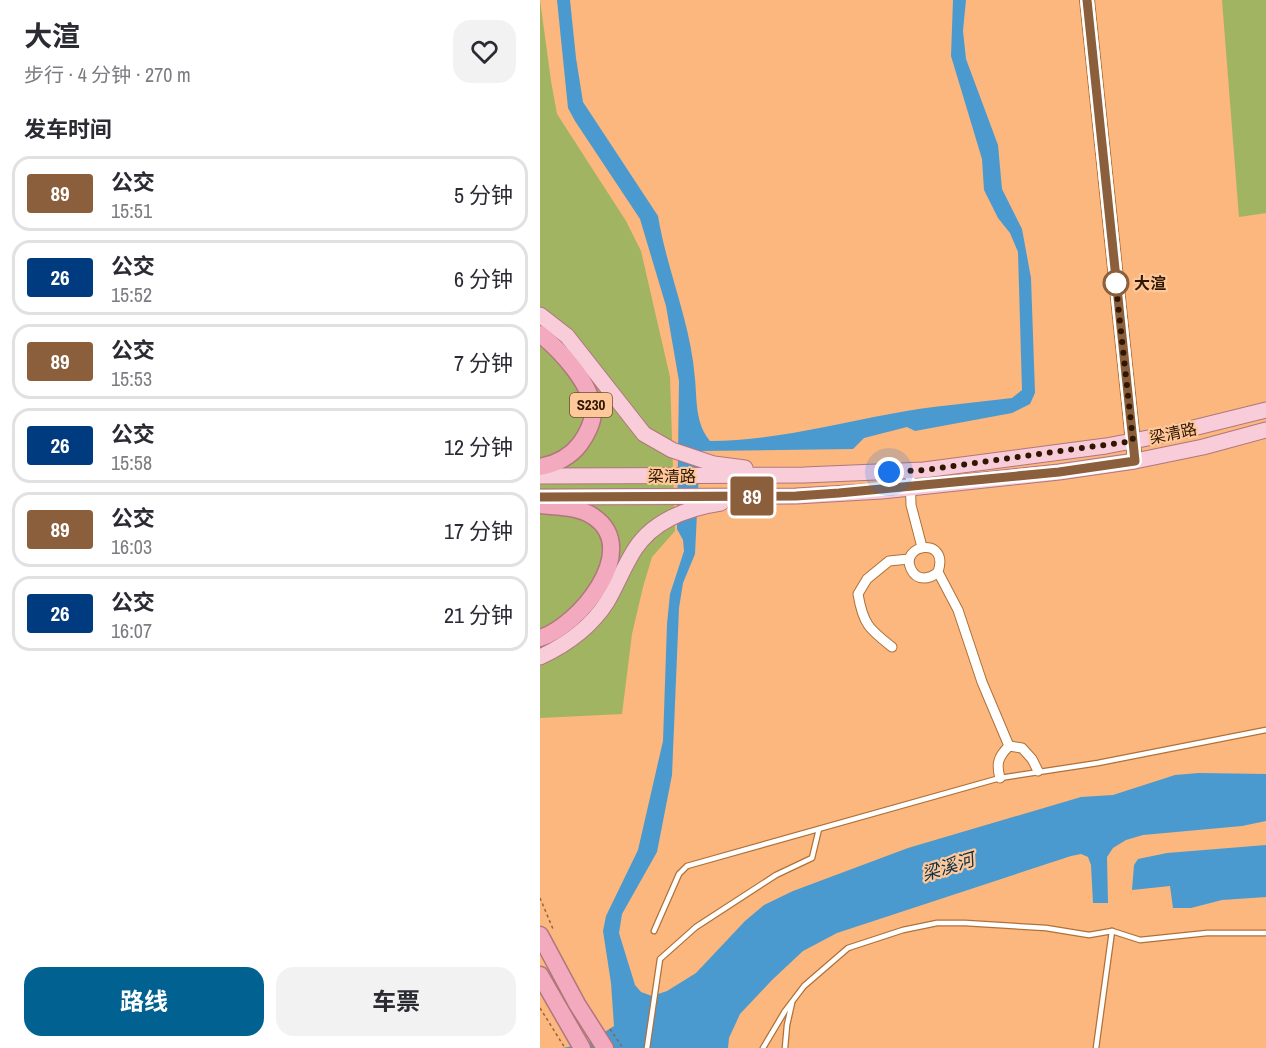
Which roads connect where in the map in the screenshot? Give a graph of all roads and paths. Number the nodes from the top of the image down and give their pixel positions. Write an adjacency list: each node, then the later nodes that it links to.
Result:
1 (1087, 0): 6 (street)
2 (540, 315): 9 (main road)
3 (540, 334): 8 (highway, S230)
4 (1266, 410): 6 (main road, 梁清路)
5 (1266, 430): 7 (main road, 梁清路)
6 (1133, 441): 7 (street); 10 (main road, 梁清路)
7 (1135, 461): 12 (main road, 梁清路)
8 (540, 467)
9 (713, 470): 10 (main road, 梁清路); 11 (main road, 梁清路)
10 (910, 471): 12 (street)
11 (540, 476)
12 (911, 488): 13 (main road, 梁清路); 16 (street)
13 (783, 496): 14 (main road, 梁清路); 21 (main road)
14 (540, 497)
15 (540, 505): 19 (highway)
16 (922, 547): 17 (street); 18 (street)
17 (909, 558): 18 (street); 20 (street)
18 (938, 572): 23 (street)
19 (540, 638)
20 (892, 647)
21 (540, 657)
22 (1266, 730): 24 (lane)
23 (1009, 746): 24 (street); 25 (street)
24 (1038, 771): 25 (lane)
25 (1000, 778): 26 (lane)
26 (819, 829): 27 (lane); 38 (lane)
27 (654, 931)
28 (1112, 931): 29 (lane); 32 (lane); 41 (lane)
29 (1266, 933)
30 (540, 935): 37 (highway)
31 (540, 975): 34 (highway)
32 (792, 1002): 39 (lane); 40 (lane)
33 (540, 1008): 34 (path)
34 (550, 1010): 35 (path); 36 (highway)
35 (566, 1048)
36 (582, 1048)
37 (605, 1048)
38 (647, 1048)
39 (763, 1048)
40 (785, 1048)
41 (1096, 1048)

